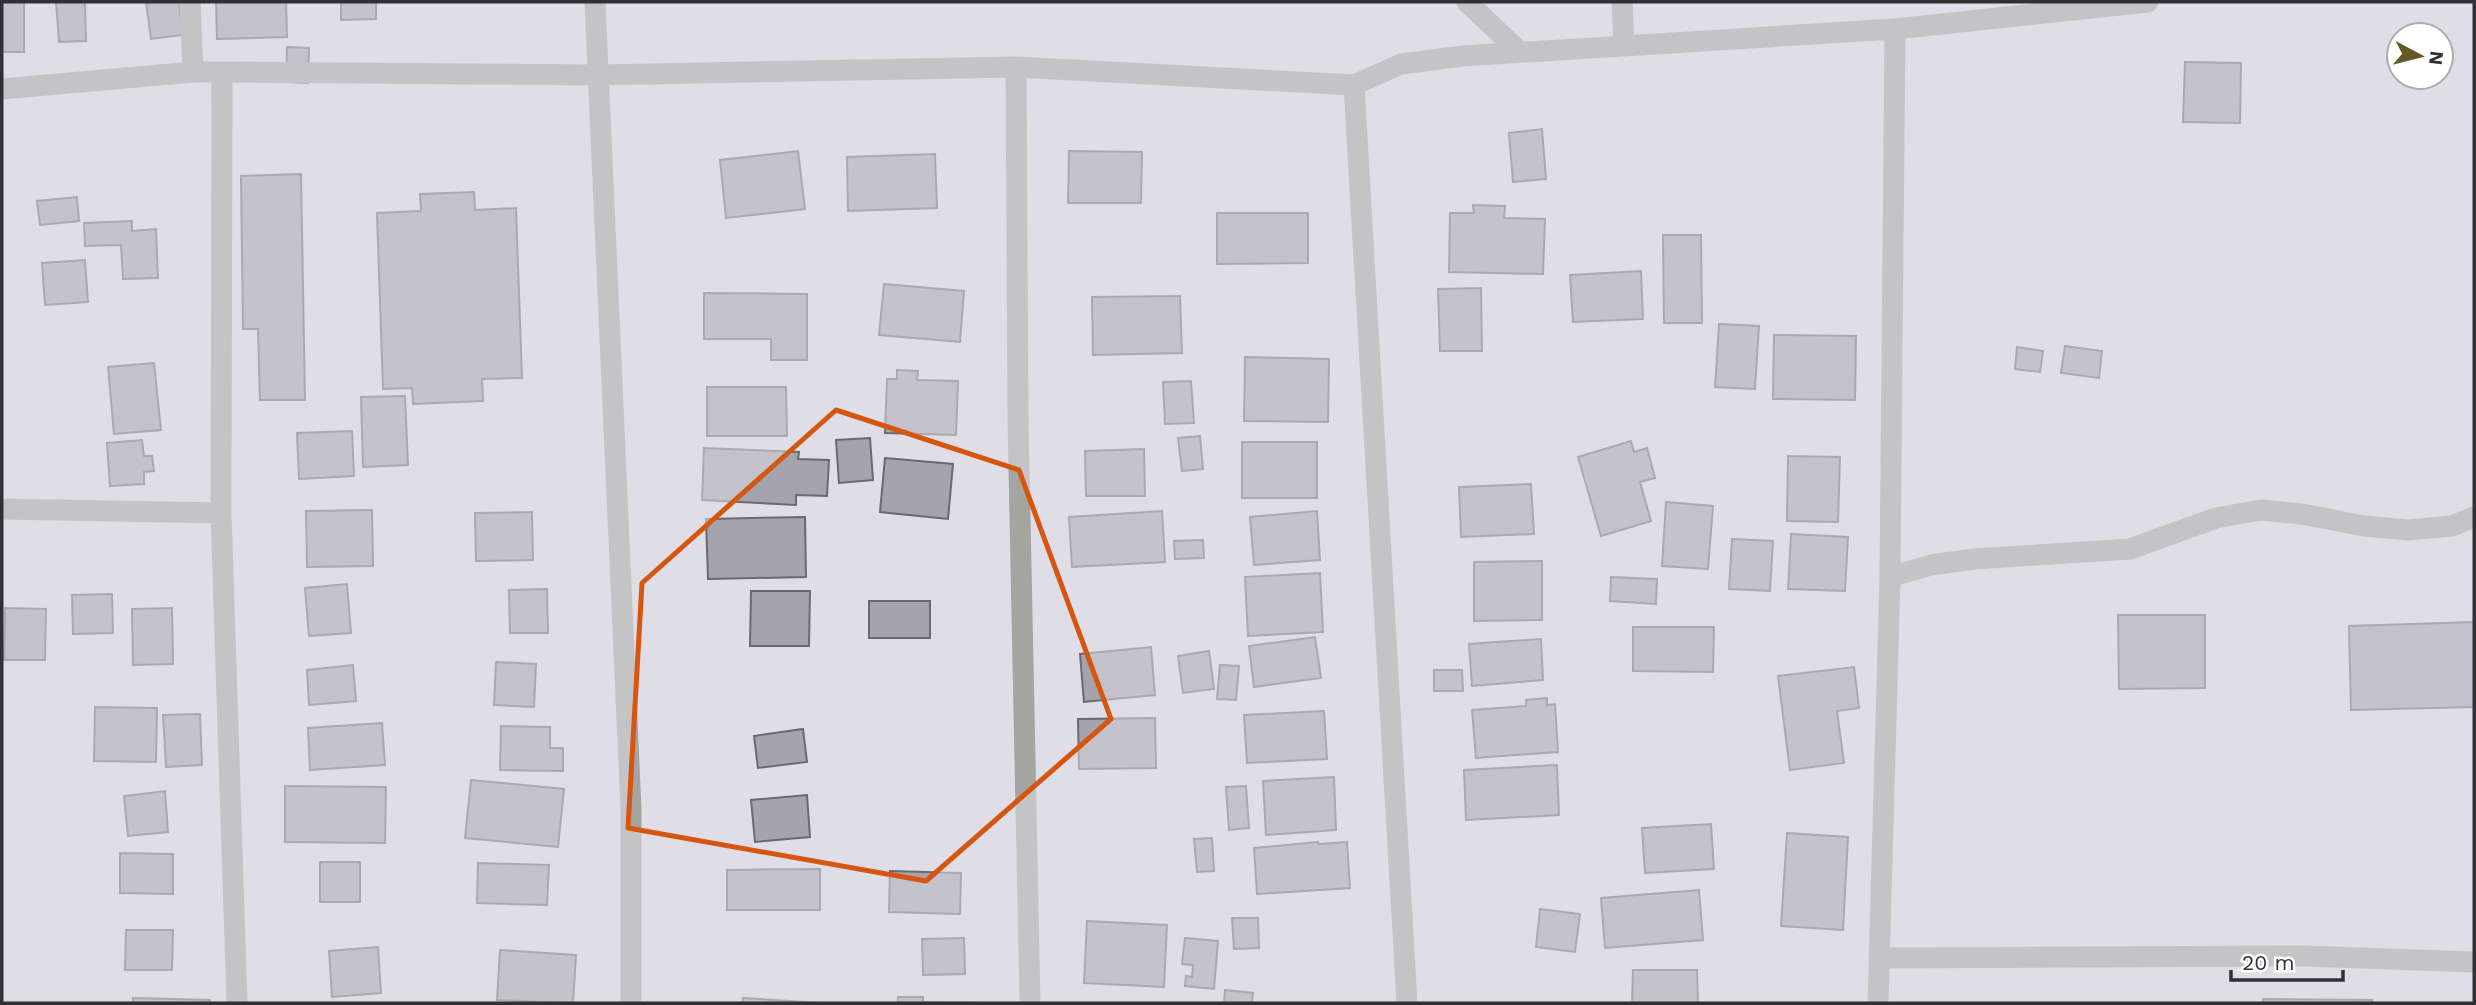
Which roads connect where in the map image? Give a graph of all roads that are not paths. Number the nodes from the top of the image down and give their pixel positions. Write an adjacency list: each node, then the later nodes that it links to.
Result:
1 (190, 2): 10 (street)
2 (595, 2): 12 (street)
3 (1467, 2): 8 (street)
4 (1622, 2): 7 (street)
5 (2148, 2): 6 (street)
6 (1895, 29): 7 (street); 18 (street)
7 (1624, 44): 8 (street)
8 (1519, 51): 13 (street)
9 (1016, 67): 12 (street); 13 (street); 23 (street)
10 (193, 72): 11 (street); 14 (street)
11 (222, 72): 12 (street); 16 (street)
12 (598, 75): 22 (street)
13 (1354, 85): 24 (street)
14 (2, 89)
15 (2, 509): 16 (street)
16 (221, 513): 21 (street)
17 (2474, 517): 18 (street)
18 (1890, 577): 19 (street)
19 (1880, 958): 20 (street); 25 (street)
20 (2474, 962)
21 (236, 1003)
22 (631, 1003)
23 (1030, 1003)
24 (1407, 1003)
25 (1878, 1003)

